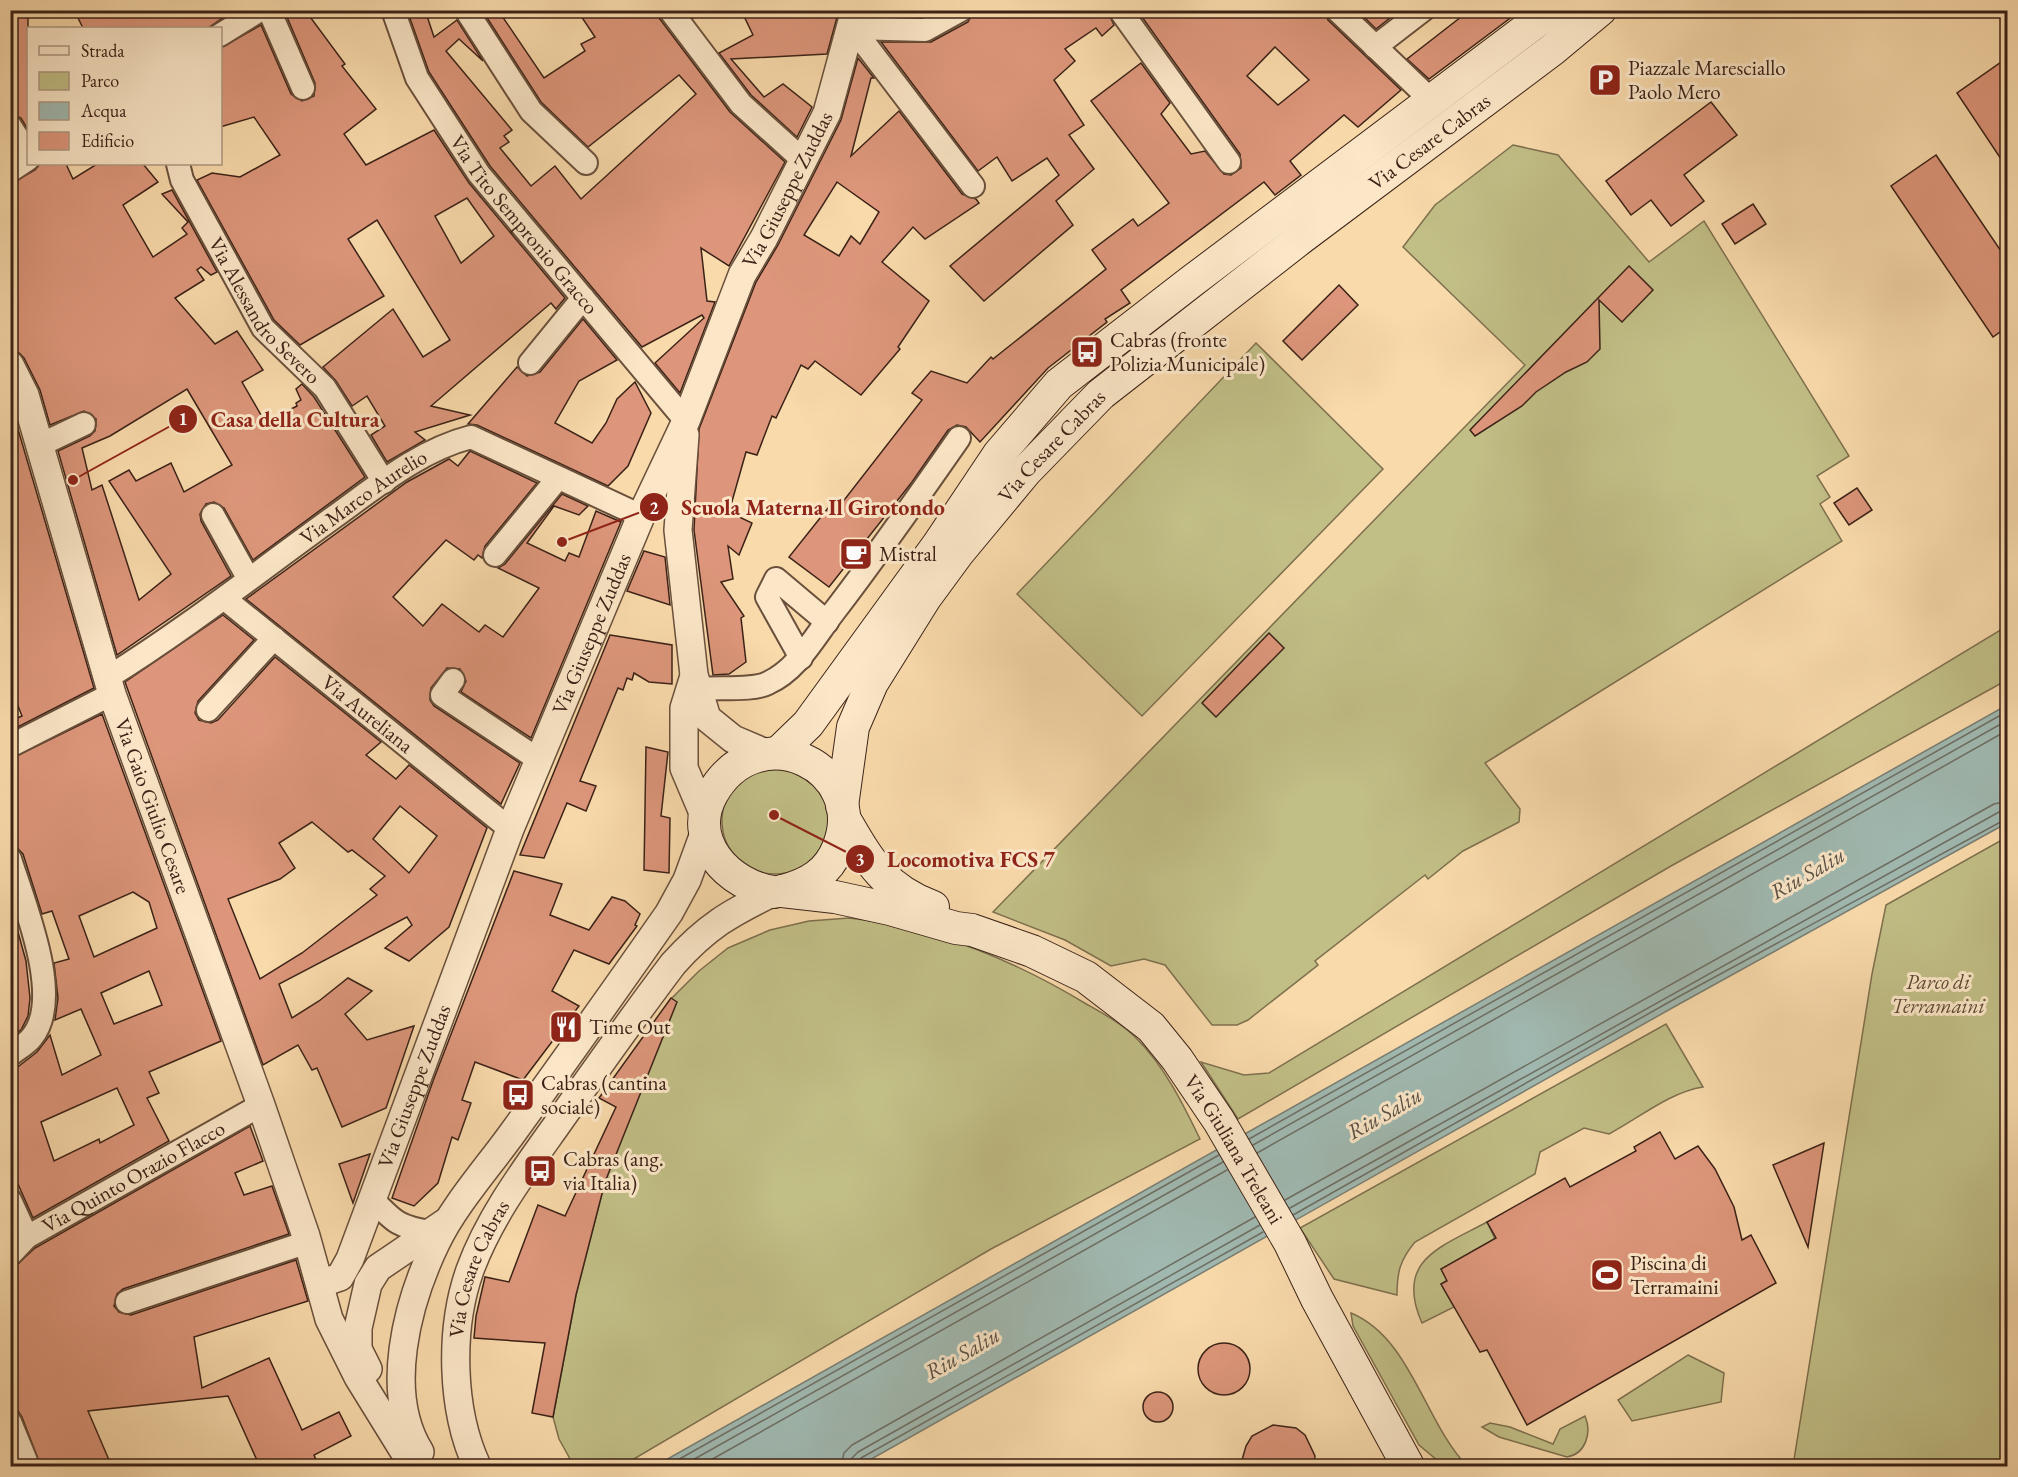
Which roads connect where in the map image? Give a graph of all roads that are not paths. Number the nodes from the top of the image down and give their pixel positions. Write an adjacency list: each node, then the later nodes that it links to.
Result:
1 (260, 10): 13 (street)
2 (269, 10): 15 (street)
3 (393, 10): 26 (street, Via Tito Sempronio Gracco)
4 (465, 10): 22 (street)
5 (670, 10): 20 (street)
6 (961, 10): 12 (street)
7 (1120, 10): 21 (street)
8 (1337, 10): 14 (street)
9 (1423, 10): 14 (street)
10 (1552, 10): 16 (main road, Via Cesare Cabras)
11 (1589, 15): 50 (main road, Via Cesare Cabras)
12 (857, 22): 20 (street, Via Giuseppe Zuddas); 25 (street)
13 (222, 34)
14 (1375, 47): 16 (street)
15 (303, 88)
16 (1431, 100): 49 (main road, Via Cesare Cabras)
17 (10, 126): 18 (street)
18 (27, 155)
19 (27, 158): 24 (street)
20 (804, 161): 29 (street, Via Giuseppe Zuddas)
21 (1229, 162)
22 (586, 163)
23 (178, 165): 34 (street, Via Alessandro Severo)
24 (10, 171)
25 (973, 186)
26 (583, 298): 27 (street); 29 (street, Via Tito Sempronio Gracco)
27 (530, 363)
28 (10, 366): 32 (street, Via Gaio Giulio Cesare)
29 (686, 421): 36 (street, Via Giuseppe Zuddas); 37 (street)
30 (84, 424): 32 (street)
31 (959, 438): 41 (street)
32 (40, 445): 46 (street, Via Gaio Giulio Cesare)
33 (558, 478): 34 (street, Via Marco Aurelio); 36 (street, Via Marco Aurelio); 38 (street)
34 (384, 482): 39 (street, Via Marco Aurelio)
35 (213, 515): 39 (street)
36 (641, 516): 37 (street); 51 (street, Via Giuseppe Zuddas)
37 (678, 530): 45 (street)
38 (495, 555)
39 (248, 578): 40 (street, Via Marco Aurelio)
40 (225, 599): 42 (street, Via Aureliana); 46 (street, Via Marco Aurelio)
41 (827, 622): 43 (street); 43 (street)
42 (274, 639): 47 (street); 54 (street, Via Aureliana)
43 (801, 658): 45 (street)
44 (453, 680): 51 (street)
45 (697, 682): 49 (street); 53 (street)
46 (110, 686): 48 (street, Via Marco Aurelio); 60 (street, Via Gaio Giulio Cesare)
47 (208, 710)
48 (10, 746)
49 (772, 753): 52 (main road); 53 (main road)
50 (848, 757): 52 (main road, Via Cesare Cabras); 56 (main road, Via Giuliana Treleani)
51 (539, 760): 54 (street, Via Giuseppe Zuddas)
52 (843, 812): 56 (main road, Via Giuliana Treleani); 57 (main road)
53 (706, 824): 57 (main road); 63 (street, Via Cesare Cabras)
54 (510, 829): 62 (street, Via Giuseppe Zuddas)
55 (10, 859): 59 (street)
56 (870, 860): 58 (main road, Via Giuliana Treleani)
57 (778, 891): 58 (main road, Via Giuliana Treleani); 77 (street, Via Cesare Cabras)
58 (972, 930): 73 (main road, Via Giuliana Treleani)
59 (10, 1055)
60 (261, 1105): 64 (street, Via Quinto Orazio Flacco); 65 (street, Via Gaio Giulio Cesare)
61 (10, 1200): 64 (street)
62 (373, 1200): 63 (street); 67 (street, Via Giuseppe Zuddas)
63 (440, 1226): 68 (street, Via Cesare Cabras); 76 (street, Via Cesare Cabras)
64 (27, 1237): 66 (street, Via Quinto Orazio Flacco)
65 (308, 1242): 67 (street); 69 (street, Via Cesare Cabras); 70 (street)
66 (10, 1255)
67 (345, 1266): 68 (street); 69 (street)
68 (378, 1268): 71 (street, Via Cesare Cabras)
69 (318, 1278): 71 (street, Via Cesare Cabras)
70 (128, 1302)
71 (378, 1409): 75 (street, Via Cesare Cabras)
72 (10, 1422): 74 (street)
73 (1409, 1464)
74 (28, 1467)
75 (413, 1467)
76 (429, 1467)
77 (477, 1467)

